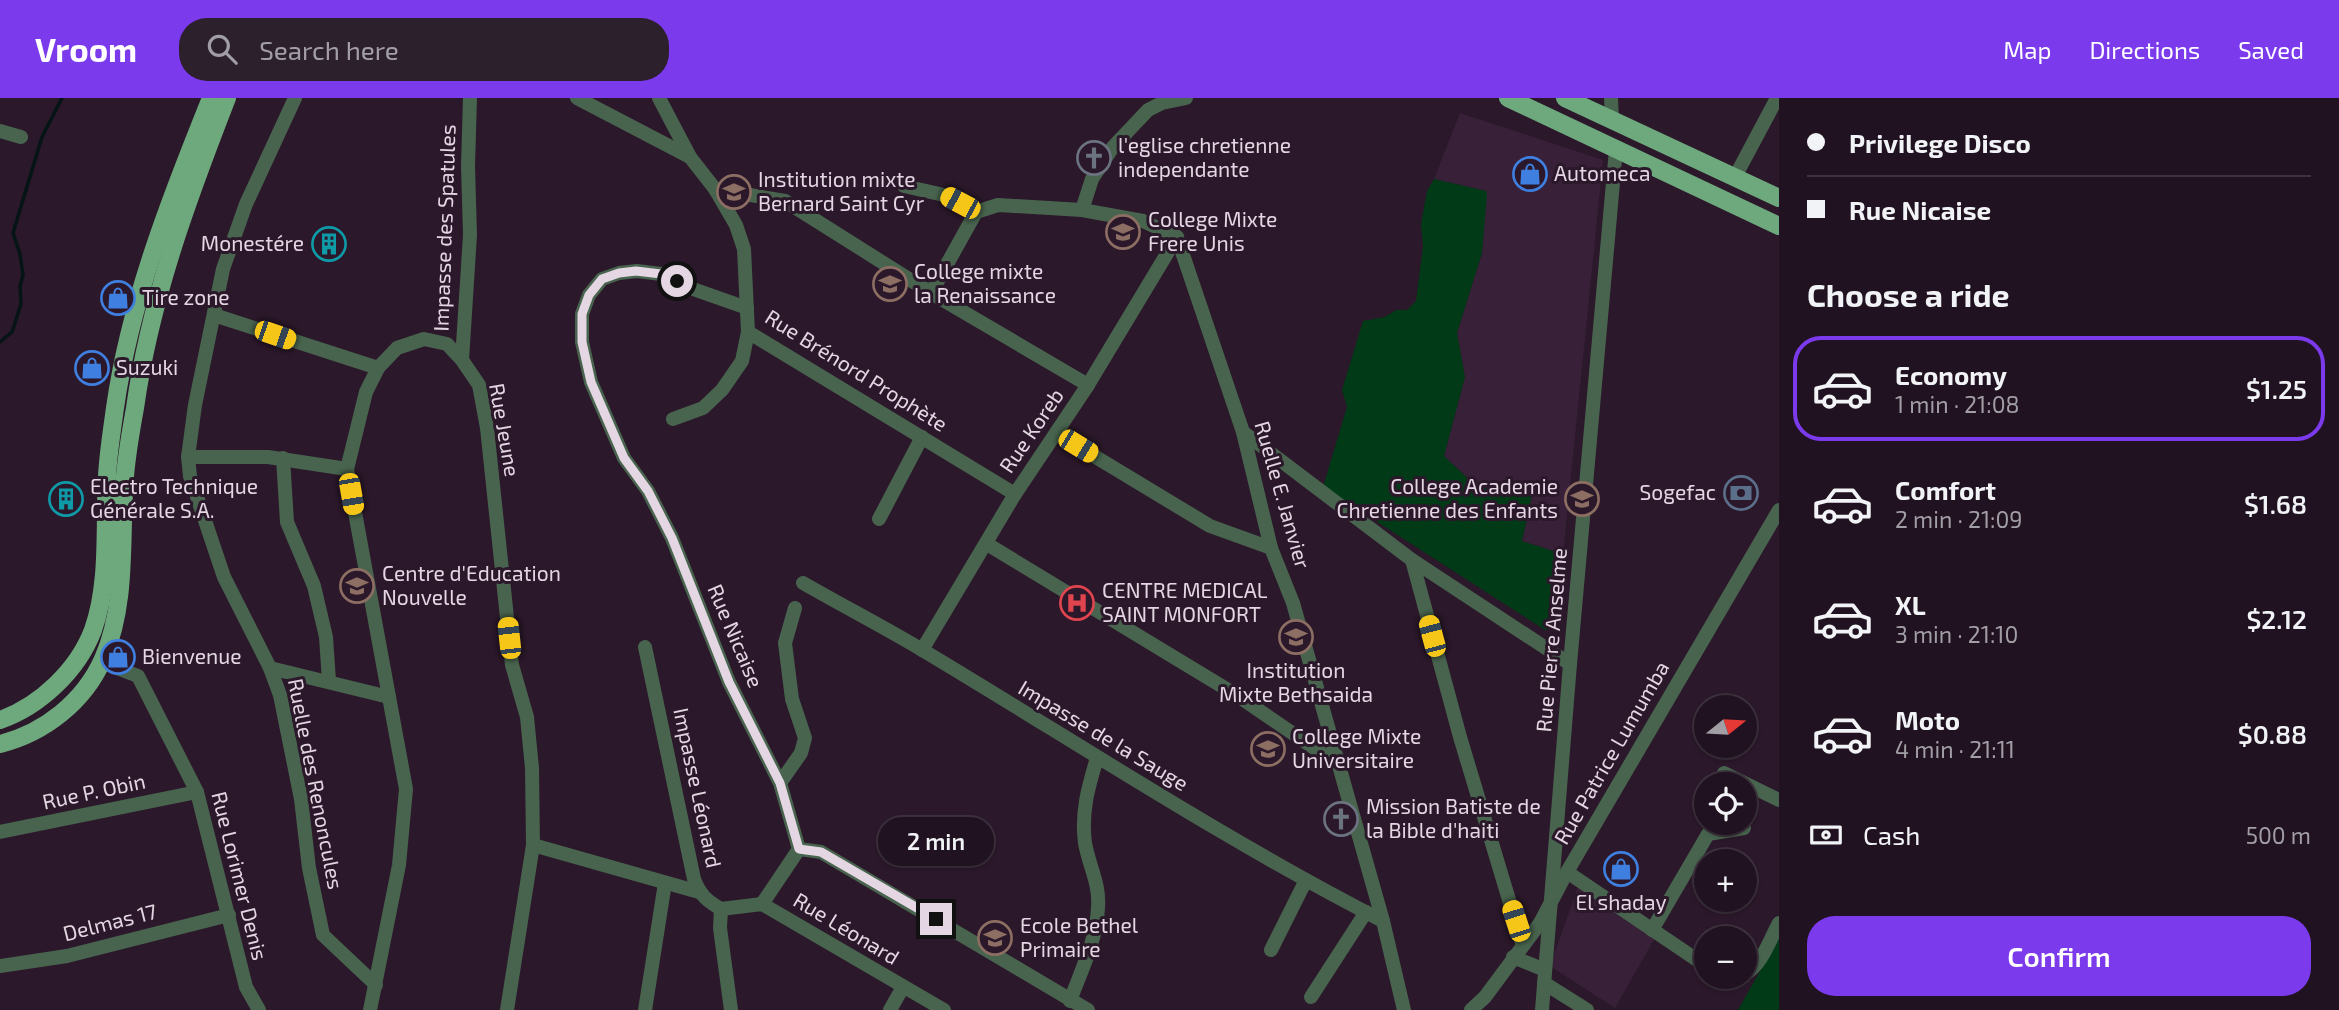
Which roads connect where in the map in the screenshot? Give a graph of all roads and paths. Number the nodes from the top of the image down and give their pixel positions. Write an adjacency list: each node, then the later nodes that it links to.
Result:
1 (211, 98): 54 (main road)
2 (228, 98): 49 (main road)
3 (295, 98): 27 (street, Ruelle des Renoncules)
4 (470, 98): 29 (street, Impasse des Spatules)
5 (577, 98): 16 (street)
6 (659, 98): 16 (street, Rue Brénord Prophète)
7 (1186, 98): 21 (street)
8 (1508, 98): 15 (main road)
9 (1565, 98): 12 (main road)
10 (1611, 98): 12 (street)
11 (1777, 98): 17 (street)
12 (1612, 120): 17 (main road)
13 (0, 131): 14 (street)
14 (21, 137)
15 (1616, 149): 23 (main road); 50 (street, Rue Pierre Anselme)
16 (690, 157): 19 (street, Rue Brénord Prophète)
17 (1735, 177): 20 (main road)
18 (904, 186): 22 (street)
19 (715, 189): 25 (street); 26 (street, Rue Brénord Prophète)
20 (1779, 198)
21 (1082, 210): 22 (street); 24 (street)
22 (976, 212): 25 (street)
23 (1779, 226)
24 (1177, 237): 31 (street, Rue Koreb); 33 (street, Ruelle E. Janvier)
25 (931, 293): 31 (street)
26 (747, 307): 28 (street, Rue Brénord Prophète); 58 (street, Rue Nicaise)
27 (214, 315): 30 (street); 36 (street, Ruelle des Renoncules)
28 (748, 332): 32 (street); 35 (street, Rue Brénord Prophète)
29 (462, 359): 30 (street, Rue Jeune); 64 (street, Rue Jeune)
30 (378, 368): 38 (street, Rue Jeune)
31 (1088, 385): 34 (street, Rue Koreb)
32 (673, 419)
33 (1243, 432): 43 (street, Ruelle E. Janvier); 44 (street)
34 (1056, 433): 39 (street, Rue Koreb); 43 (street)
35 (922, 437): 39 (street, Rue Brénord Prophète); 41 (street)
36 (188, 457): 37 (street); 51 (street, Ruelle des Renoncules)
37 (283, 458): 38 (street); 52 (street)
38 (347, 469): 53 (street, Rue Jeune)
39 (1015, 494): 42 (street, Rue Koreb)
40 (1779, 510): 66 (street, Rue Patrice Lumumba)
41 (879, 519)
42 (987, 544): 48 (street, Rue Koreb); 57 (street)
43 (1271, 548): 57 (street, Ruelle E. Janvier)
44 (1412, 560): 50 (street); 78 (street)
45 (803, 583): 48 (street, Impasse de la Sauge)
46 (794, 608): 58 (street)
47 (645, 646): 69 (street, Impasse Léonard)
48 (922, 650): 56 (street, Impasse de la Sauge)
49 (102, 662): 55 (main road); 60 (street, Rue Lorimer Denis)
50 (1570, 664): 70 (street, Rue Pierre Anselme)
51 (270, 668): 52 (street); 85 (street, Ruelle des Renoncules)
52 (329, 681): 53 (street)
53 (389, 696): 85 (street, Rue Jeune)
54 (0, 720)
55 (0, 744)
56 (1097, 758): 67 (street, Impasse de la Sauge); 88 (street)
57 (1339, 765): 75 (street, Ruelle E. Janvier)
58 (780, 783): 65 (street, Rue Nicaise)
59 (1757, 789): 61 (street)
60 (197, 792): 62 (street, Rue P. Obin); 74 (street, Rue Lorimer Denis)
61 (1779, 800)
62 (0, 832)
63 (1708, 835): 77 (street)
64 (533, 845): 68 (street); 91 (street, Rue Jeune)
65 (799, 849): 71 (street); 88 (street)
66 (1567, 872): 70 (street, Rue Patrice Lumumba); 77 (street)
67 (1306, 880): 73 (street, Impasse de la Sauge); 79 (street)
68 (665, 883): 69 (street); 92 (street)
69 (699, 892): 72 (street, Impasse Léonard)
70 (1552, 902): 78 (street, Rue Patrice Lumumba); 84 (street, Rue Pierre Anselme)
71 (762, 904): 72 (street, Rue Léonard); 86 (street, Rue Léonard)
72 (721, 909): 93 (street)
73 (1366, 912): 75 (street, Impasse de la Sauge); 87 (street)
74 (229, 915): 83 (street, Delmas 17); 89 (street, Rue Lorimer Denis)
75 (1383, 921): 97 (street, Ruelle E. Janvier)
76 (1779, 923): 82 (street)
77 (1652, 930): 81 (street)
78 (1522, 943): 80 (street, Rue Patrice Lumumba)
79 (1271, 950)
80 (1513, 957): 84 (street); 98 (street, Rue Patrice Lumumba)
81 (1694, 959)
82 (1757, 964)
83 (0, 967)
84 (1545, 976): 99 (street, Rue Pierre Anselme); 100 (street)
85 (376, 985): 90 (street, Rue Jeune)
86 (903, 987): 94 (street); 95 (street, Rue Léonard)
87 (1311, 997)
88 (1070, 1001): 96 (street)
89 (259, 1010)
90 (370, 1010)
91 (508, 1010)
92 (645, 1010)
93 (731, 1010)
94 (890, 1010)
95 (944, 1010)
96 (1088, 1010)
97 (1404, 1010)
98 (1471, 1010)
99 (1542, 1010)
100 (1587, 1010)

